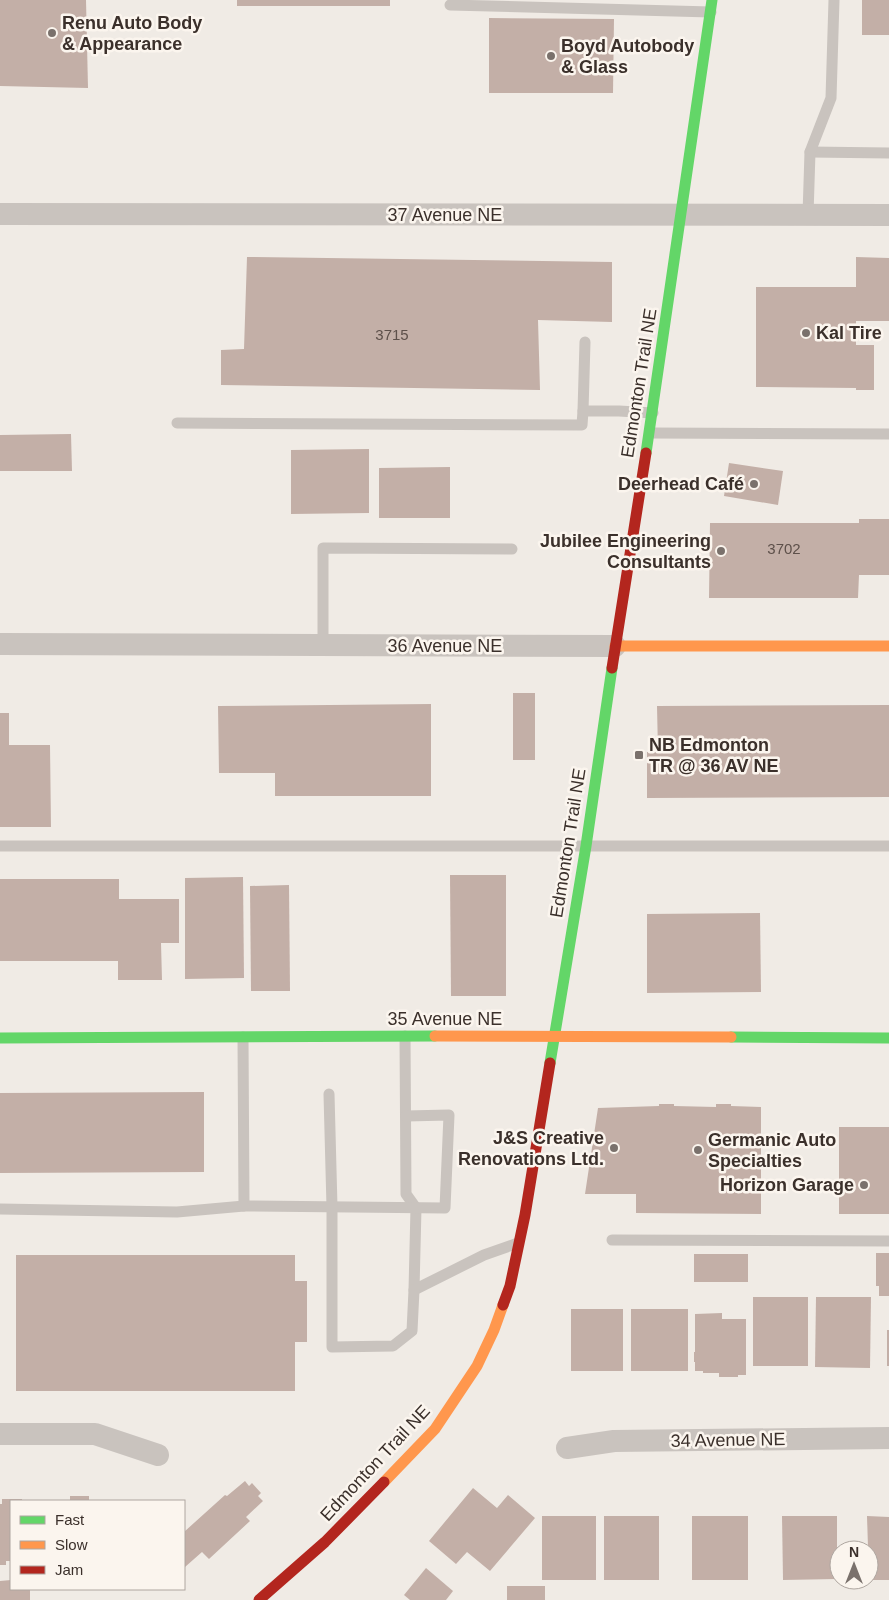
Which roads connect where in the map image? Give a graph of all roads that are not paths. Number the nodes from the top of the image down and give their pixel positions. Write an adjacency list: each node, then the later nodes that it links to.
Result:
1 (834, 0): 5 (lane)
2 (543, 4): 3 (lane); 4 (lane)
3 (450, 5)
4 (711, 6): 8 (main road, Edmonton Trail NE)
5 (810, 152): 6 (lane); 9 (lane)
6 (889, 153)
7 (0, 214): 8 (street, 37 Avenue NE)
8 (682, 215): 9 (street, 37 Avenue NE); 13 (main road, Edmonton Trail NE)
9 (808, 215): 10 (street, 37 Avenue NE)
10 (889, 216)
11 (585, 342): 12 (lane)
12 (583, 412): 13 (lane); 14 (lane)
13 (653, 413): 15 (main road, Edmonton Trail NE)
14 (177, 423)
15 (650, 433): 16 (lane); 20 (main road, Edmonton Trail NE)
16 (889, 434)
17 (512, 549): 19 (lane)
18 (0, 644): 19 (street, 36 Avenue NE)
19 (322, 646): 20 (street, 36 Avenue NE)
20 (615, 646): 21 (main road, 36 Avenue NE); 23 (main road, Edmonton Trail NE)
21 (889, 646)
22 (0, 846): 23 (lane)
23 (586, 846): 24 (lane); 27 (main road, Edmonton Trail NE)
24 (889, 846)
25 (405, 1036): 26 (main road, 35 Avenue NE); 27 (main road, 35 Avenue NE); 31 (lane)
26 (243, 1037): 28 (main road, 35 Avenue NE); 32 (lane)
27 (555, 1037): 29 (main road, 35 Avenue NE); 38 (main road, Edmonton Trail NE)
28 (0, 1038)
29 (889, 1038)
30 (330, 1094): 33 (lane)
31 (406, 1116): 34 (lane); 34 (lane)
32 (244, 1206): 33 (lane); 35 (lane)
33 (332, 1207): 34 (lane); 39 (lane)
34 (416, 1208): 39 (lane)
35 (0, 1209)
36 (612, 1240): 37 (lane)
37 (889, 1241)
38 (520, 1242): 39 (lane); 44 (main road, Edmonton Trail NE)
39 (414, 1290)
40 (0, 1434): 43 (street)
41 (889, 1438): 42 (street, 34 Avenue NE)
42 (567, 1448)
43 (158, 1455)
44 (259, 1600)

